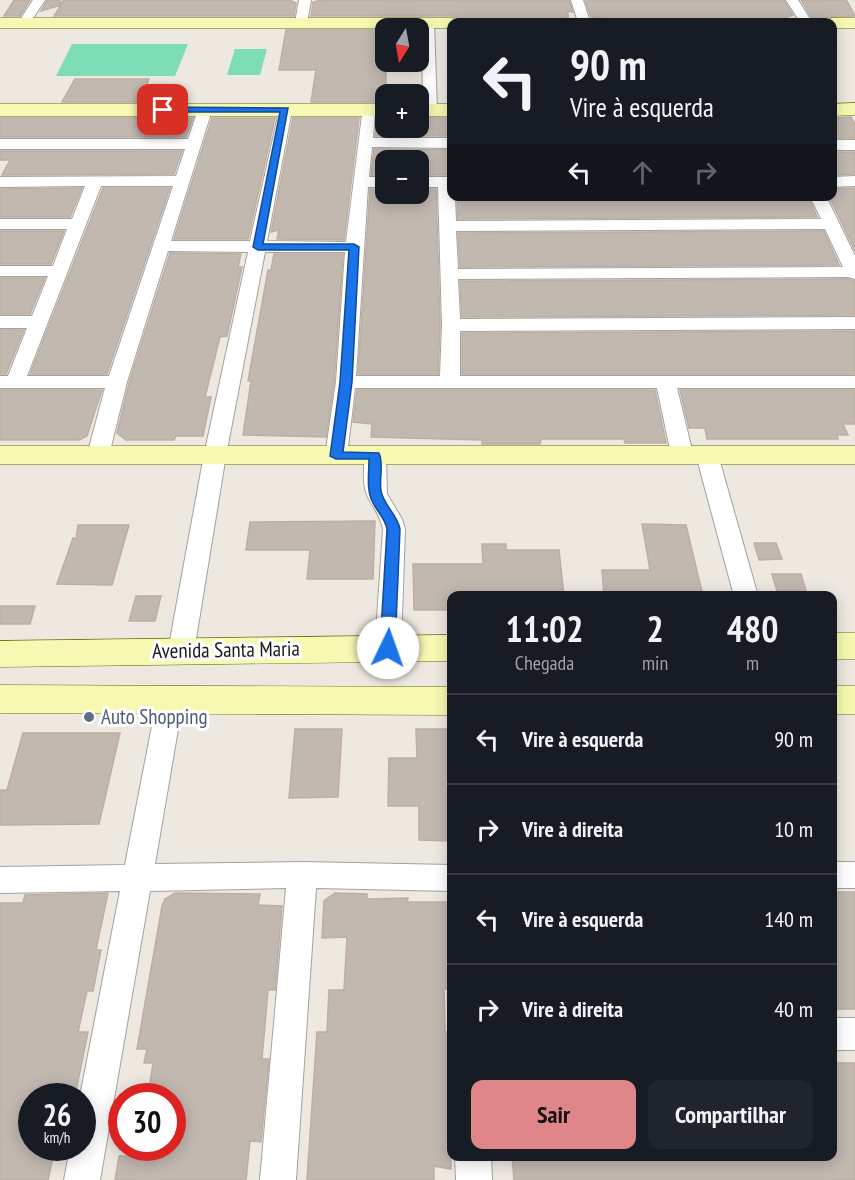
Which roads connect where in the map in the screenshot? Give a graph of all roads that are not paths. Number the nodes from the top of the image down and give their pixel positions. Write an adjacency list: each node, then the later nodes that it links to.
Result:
1 (39, 0): 8 (street)
2 (305, 0): 9 (street)
3 (577, 0): 5 (street)
4 (792, 0): 6 (street)
5 (583, 18)
6 (803, 18)
7 (0, 23): 8 (street)
8 (24, 23): 9 (street)
9 (301, 23): 10 (street)
10 (375, 23)
11 (429, 23): 12 (street)
12 (447, 23)
13 (837, 23): 14 (street)
14 (855, 23)
15 (0, 110): 16 (street)
16 (205, 110): 17 (street); 25 (street)
17 (285, 110): 18 (street); 44 (street)
18 (375, 110)
19 (429, 110): 20 (street)
20 (447, 110)
21 (375, 113): 22 (street)
22 (365, 142): 23 (street); 31 (street)
23 (447, 143)
24 (0, 144): 25 (street)
25 (194, 144): 29 (street)
26 (837, 145): 27 (street)
27 (855, 145)
28 (95, 181): 29 (street); 30 (street); 40 (street)
29 (183, 181): 43 (street)
30 (0, 182)
31 (360, 182): 32 (street); 45 (street)
32 (375, 182)
33 (429, 182): 34 (street)
34 (447, 182)
35 (837, 182): 36 (street)
36 (855, 182)
37 (447, 201): 42 (street)
38 (820, 201): 41 (street)
39 (0, 224): 40 (street)
40 (78, 224): 47 (street)
41 (830, 224): 42 (street); 48 (street)
42 (446, 226): 49 (street)
43 (162, 246): 44 (street); 55 (street)
44 (258, 247): 45 (street); 62 (street)
45 (354, 247): 56 (street)
46 (0, 271): 47 (street)
47 (59, 272): 51 (street)
48 (855, 273): 49 (street)
49 (449, 274): 53 (street)
50 (0, 322): 51 (street)
51 (39, 322): 54 (street)
52 (855, 323): 53 (street)
53 (451, 325): 57 (street)
54 (7, 382): 55 (street)
55 (117, 382): 61 (street)
56 (346, 382): 57 (street); 66 (street)
57 (450, 382): 58 (street)
58 (666, 382): 59 (street); 64 (street)
59 (855, 382)
60 (0, 455): 61 (street)
61 (98, 455): 62 (street)
62 (215, 455): 66 (street); 72 (street)
63 (375, 455): 64 (street); 66 (street); 70 (street)
64 (695, 455): 65 (street); 67 (street)
65 (855, 455)
66 (336, 456)
67 (744, 591)
68 (837, 646): 69 (street)
69 (855, 646)
70 (388, 648): 71 (street, Avenida Santa Maria); 72 (street, Avenida Santa Maria)
71 (447, 648)
72 (181, 651): 73 (street, Avenida Santa Maria)
73 (0, 654)
74 (0, 699): 75 (street)
75 (170, 700): 78 (street); 82 (street)
76 (837, 700): 77 (street)
77 (855, 700)
78 (447, 701)
79 (302, 875): 82 (street); 83 (street); 89 (street)
80 (837, 875): 81 (street)
81 (855, 875)
82 (137, 878): 84 (street); 88 (street)
83 (447, 878)
84 (0, 880)
85 (837, 1034): 86 (street)
86 (855, 1034)
87 (473, 1161): 90 (street)
88 (82, 1180)
89 (278, 1180)
90 (474, 1180)

